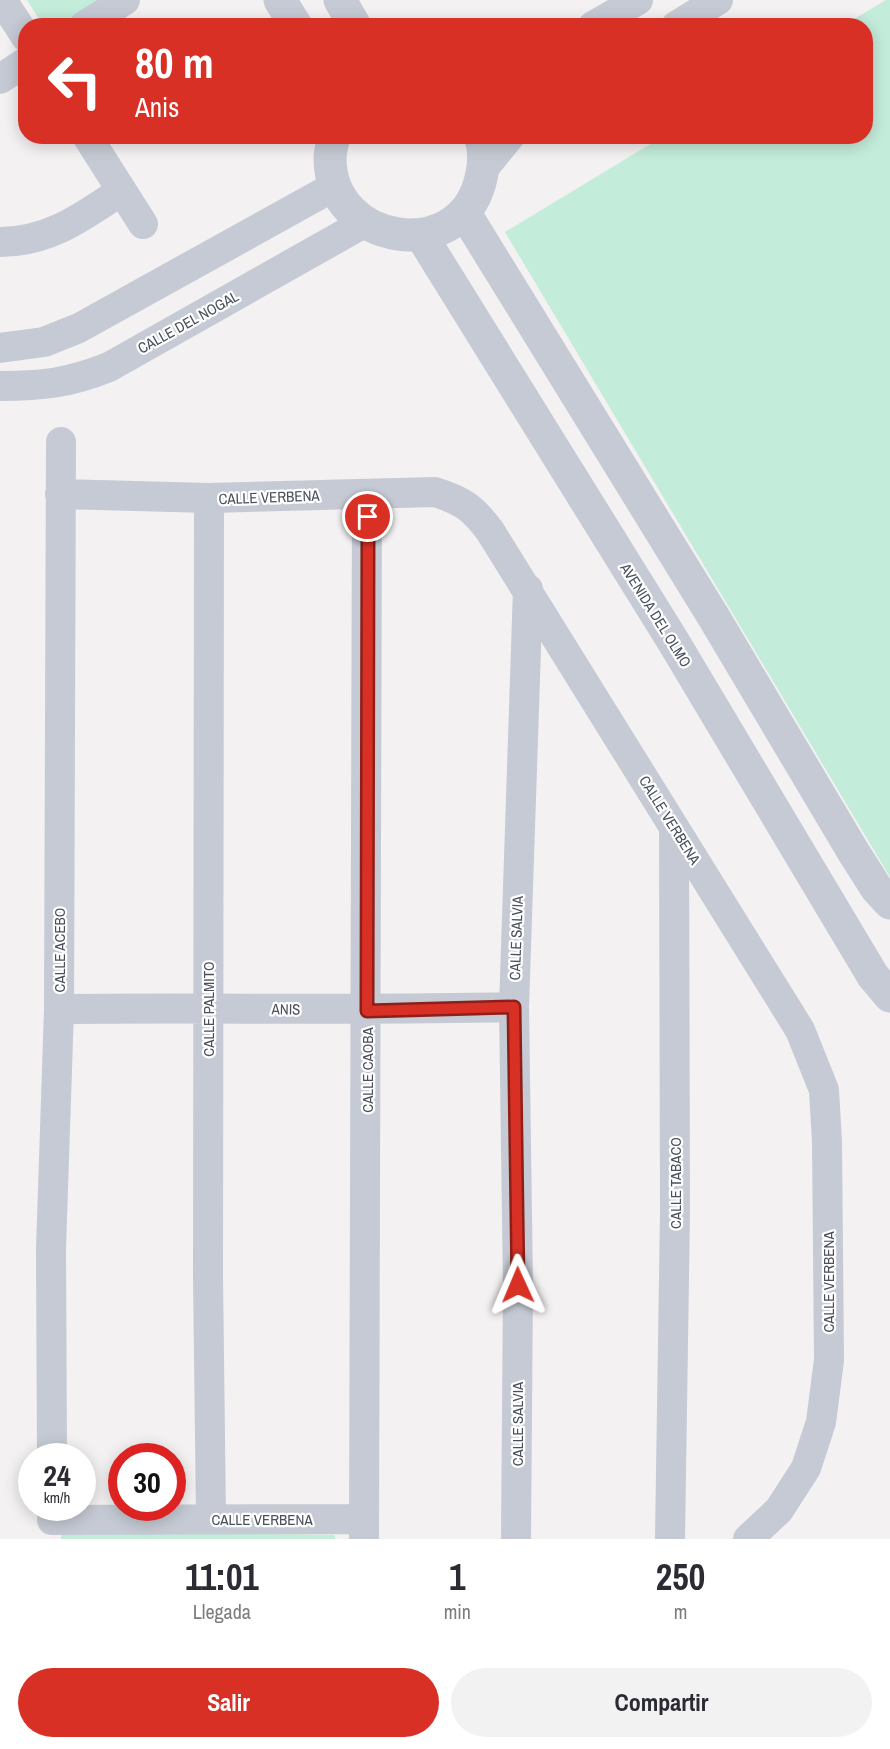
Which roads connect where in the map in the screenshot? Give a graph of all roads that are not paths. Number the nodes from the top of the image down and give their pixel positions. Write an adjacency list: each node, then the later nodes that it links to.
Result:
1 (2, 0): 12 (street)
2 (125, 0): 7 (street)
3 (280, 0): 8 (street)
4 (340, 0): 9 (street)
5 (638, 0): 10 (street)
6 (718, 0): 11 (street)
7 (97, 18)
8 (291, 18)
9 (350, 18)
10 (607, 18)
11 (689, 18)
12 (18, 25)
13 (18, 67): 14 (street)
14 (0, 79)
15 (92, 144): 21 (street)
16 (333, 144): 20 (street)
17 (481, 144): 19 (street)
18 (504, 144): 19 (street)
19 (484, 168): 22 (street)
20 (335, 186): 23 (street); 27 (street)
21 (121, 191): 24 (street); 26 (street)
22 (464, 212): 25 (street); 34 (street)
23 (364, 223): 25 (street); 28 (street, CALLE DEL NOGAL)
24 (142, 224)
25 (421, 235): 35 (street, AVENIDA DEL OLMO)
26 (0, 242)
27 (0, 348)
28 (0, 386)
29 (61, 442): 30 (street, CALLE ACEBO)
30 (60, 494): 32 (street, CALLE VERBENA); 41 (street, CALLE ACEBO)
31 (368, 494): 32 (street, CALLE VERBENA); 33 (street, CALLE VERBENA); 42 (street, CALLE CAOBA)
32 (209, 498): 39 (street, CALLE PALMITO)
33 (528, 590): 36 (street, CALLE VERBENA); 40 (street, CALLE SALVIA)
34 (713, 616): 35 (street); 37 (street)
35 (673, 641): 38 (street, AVENIDA DEL OLMO)
36 (674, 827): 48 (street, CALLE TABACO); 49 (street, CALLE VERBENA)
37 (890, 903)
38 (890, 996)
39 (207, 1007): 41 (street, ANIS); 42 (street, ANIS); 44 (street, CALLE PALMITO)
40 (514, 1007): 42 (street, ANIS); 47 (street, CALLE SALVIA)
41 (58, 1009): 43 (street, CALLE ACEBO)
42 (367, 1011): 46 (street, CALLE CAOBA)
43 (51, 1443)
44 (211, 1519): 45 (street, CALLE VERBENA); 46 (street, CALLE VERBENA)
45 (52, 1522)
46 (364, 1529)
47 (516, 1539)
48 (670, 1539)
49 (748, 1539)

